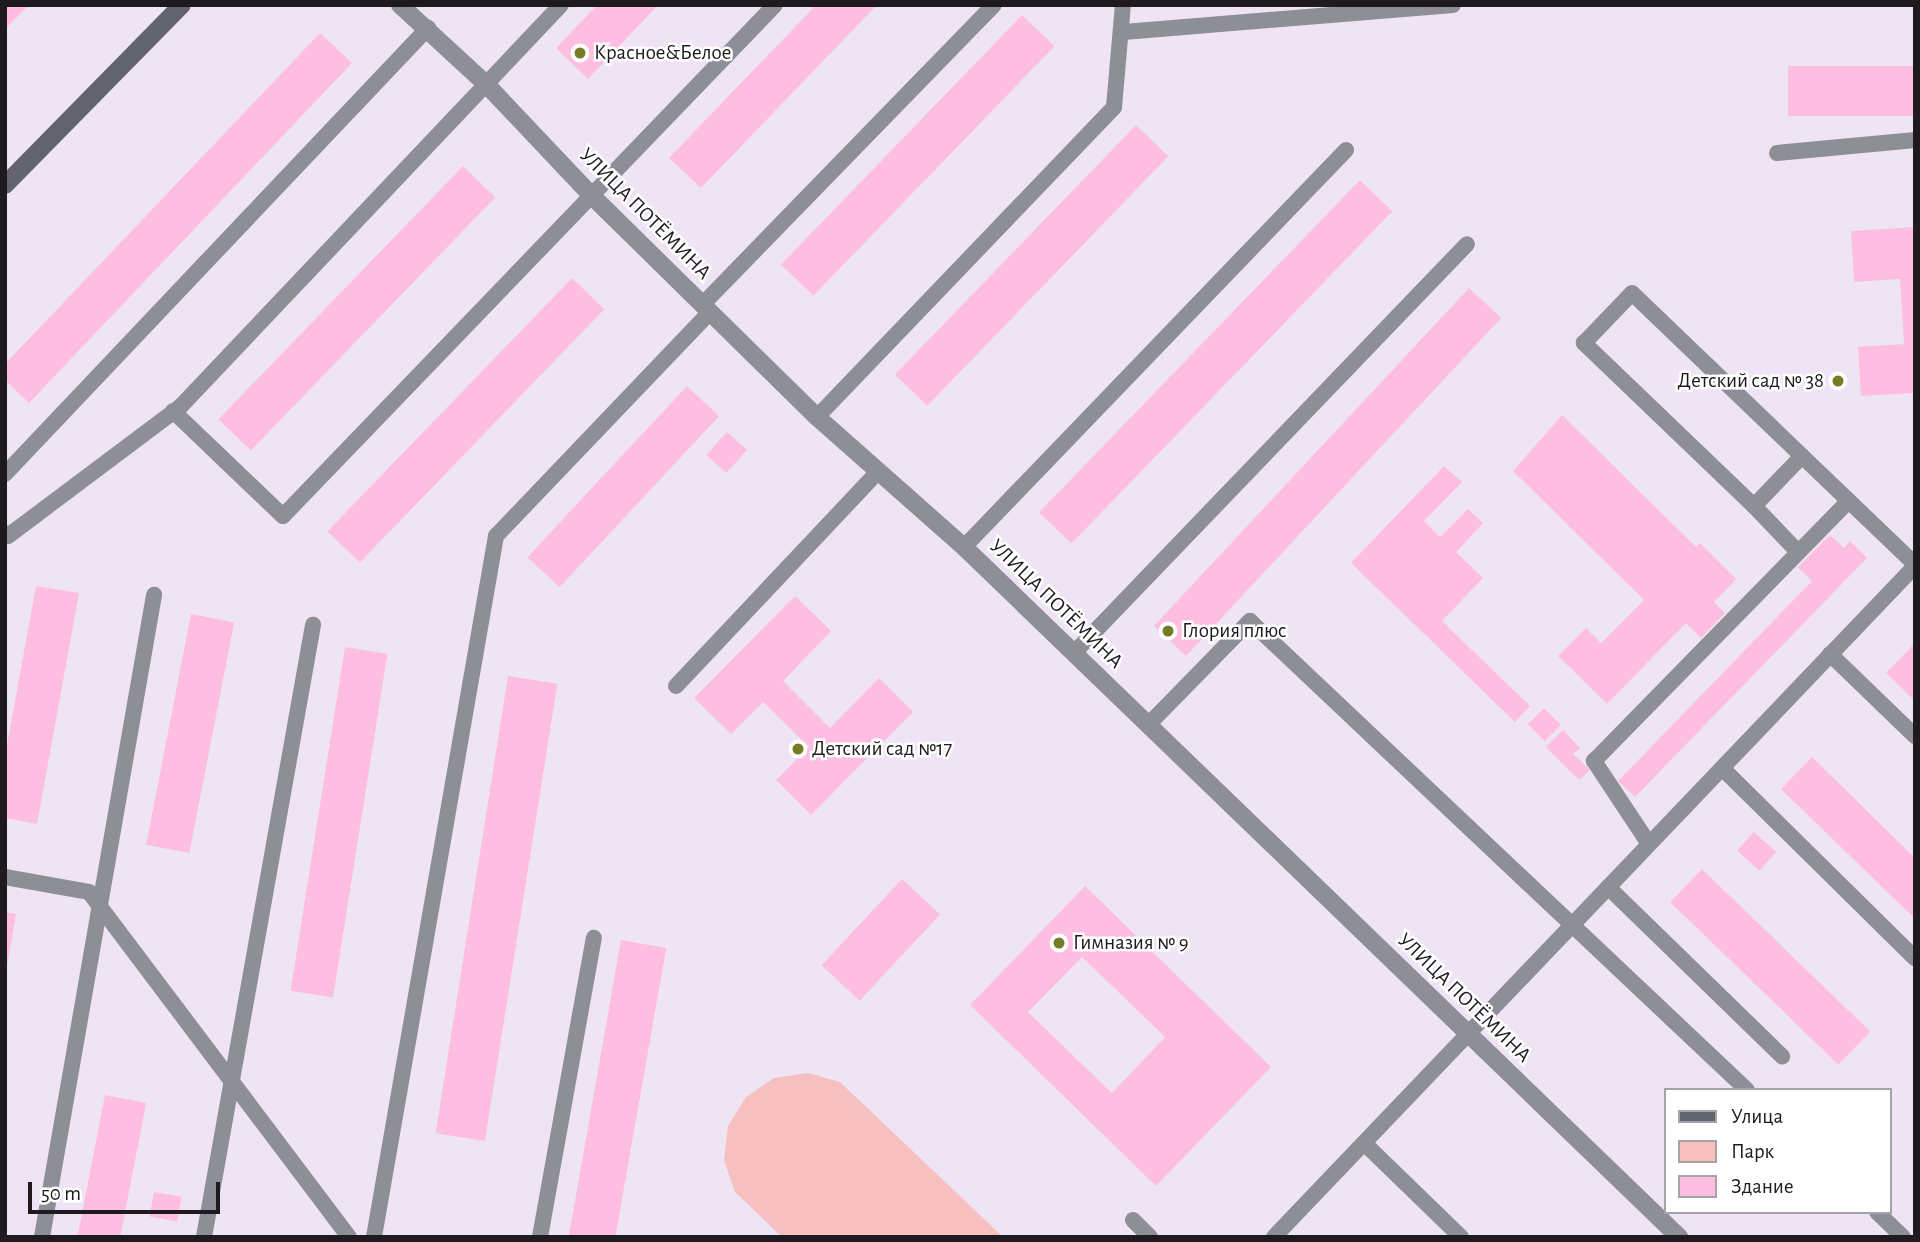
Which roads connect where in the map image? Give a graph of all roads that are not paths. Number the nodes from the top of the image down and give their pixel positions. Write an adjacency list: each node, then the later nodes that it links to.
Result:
1 (182, 5): 14 (main road)
2 (400, 5): 8 (street, УЛИЦА ПОТЁМИНА)
3 (561, 5): 10 (lane)
4 (775, 5): 15 (lane)
5 (993, 5): 17 (lane)
6 (1123, 5): 9 (lane)
7 (1453, 5): 9 (lane)
8 (428, 28): 10 (street, УЛИЦА ПОТЁМИНА); 22 (lane)
9 (1124, 32): 19 (lane)
10 (485, 84): 15 (street, УЛИЦА ПОТЁМИНА); 18 (lane)
11 (1915, 140): 13 (lane)
12 (1346, 150): 26 (lane)
13 (1777, 153)
14 (5, 185)
15 (592, 196): 17 (street, УЛИЦА ПОТЁМИНА); 18 (lane)
16 (1467, 244): 31 (lane)
17 (707, 308): 19 (street, УЛИЦА ПОТЁМИНА); 54 (lane)
18 (173, 411): 25 (lane)
19 (817, 417): 21 (street, УЛИЦА ПОТЁМИНА)
20 (1802, 456): 23 (lane); 24 (lane); 24 (lane)
21 (877, 473): 26 (street, УЛИЦА ПОТЁМИНА); 33 (lane)
22 (5, 474)
23 (1849, 501): 27 (lane); 28 (lane)
24 (1754, 506): 27 (lane)
25 (6, 539)
26 (964, 547): 31 (street, УЛИЦА ПОТЁМИНА)
27 (1798, 552): 37 (lane)
28 (1915, 565): 32 (lane)
29 (153, 595): 40 (lane)
30 (313, 625): 46 (lane)
31 (1074, 653): 34 (street, УЛИЦА ПОТЁМИНА)
32 (1830, 654): 35 (lane); 36 (lane)
33 (676, 686)
34 (1148, 725): 41 (lane); 44 (street, УЛИЦА ПОТЁМИНА)
35 (1915, 736)
36 (1722, 768): 37 (lane); 43 (lane)
37 (1649, 844): 39 (lane)
38 (5, 877): 40 (lane)
39 (1608, 887): 41 (lane); 45 (lane)
40 (99, 906): 46 (lane); 51 (lane)
41 (1571, 926): 44 (lane); 47 (lane)
42 (594, 938): 55 (lane)
43 (1915, 958)
44 (1468, 1034): 48 (lane); 59 (street, УЛИЦА ПОТЁМИНА)
45 (1782, 1056)
46 (232, 1082): 52 (lane); 53 (lane)
47 (1745, 1088)
48 (1364, 1143): 57 (lane); 58 (lane)
49 (1879, 1214): 60 (lane)
50 (1133, 1220): 56 (lane)
51 (42, 1237)
52 (204, 1237)
53 (349, 1237)
54 (374, 1237)
55 (540, 1237)
56 (1150, 1237)
57 (1274, 1237)
58 (1461, 1237)
59 (1679, 1237)
60 (1903, 1237)

